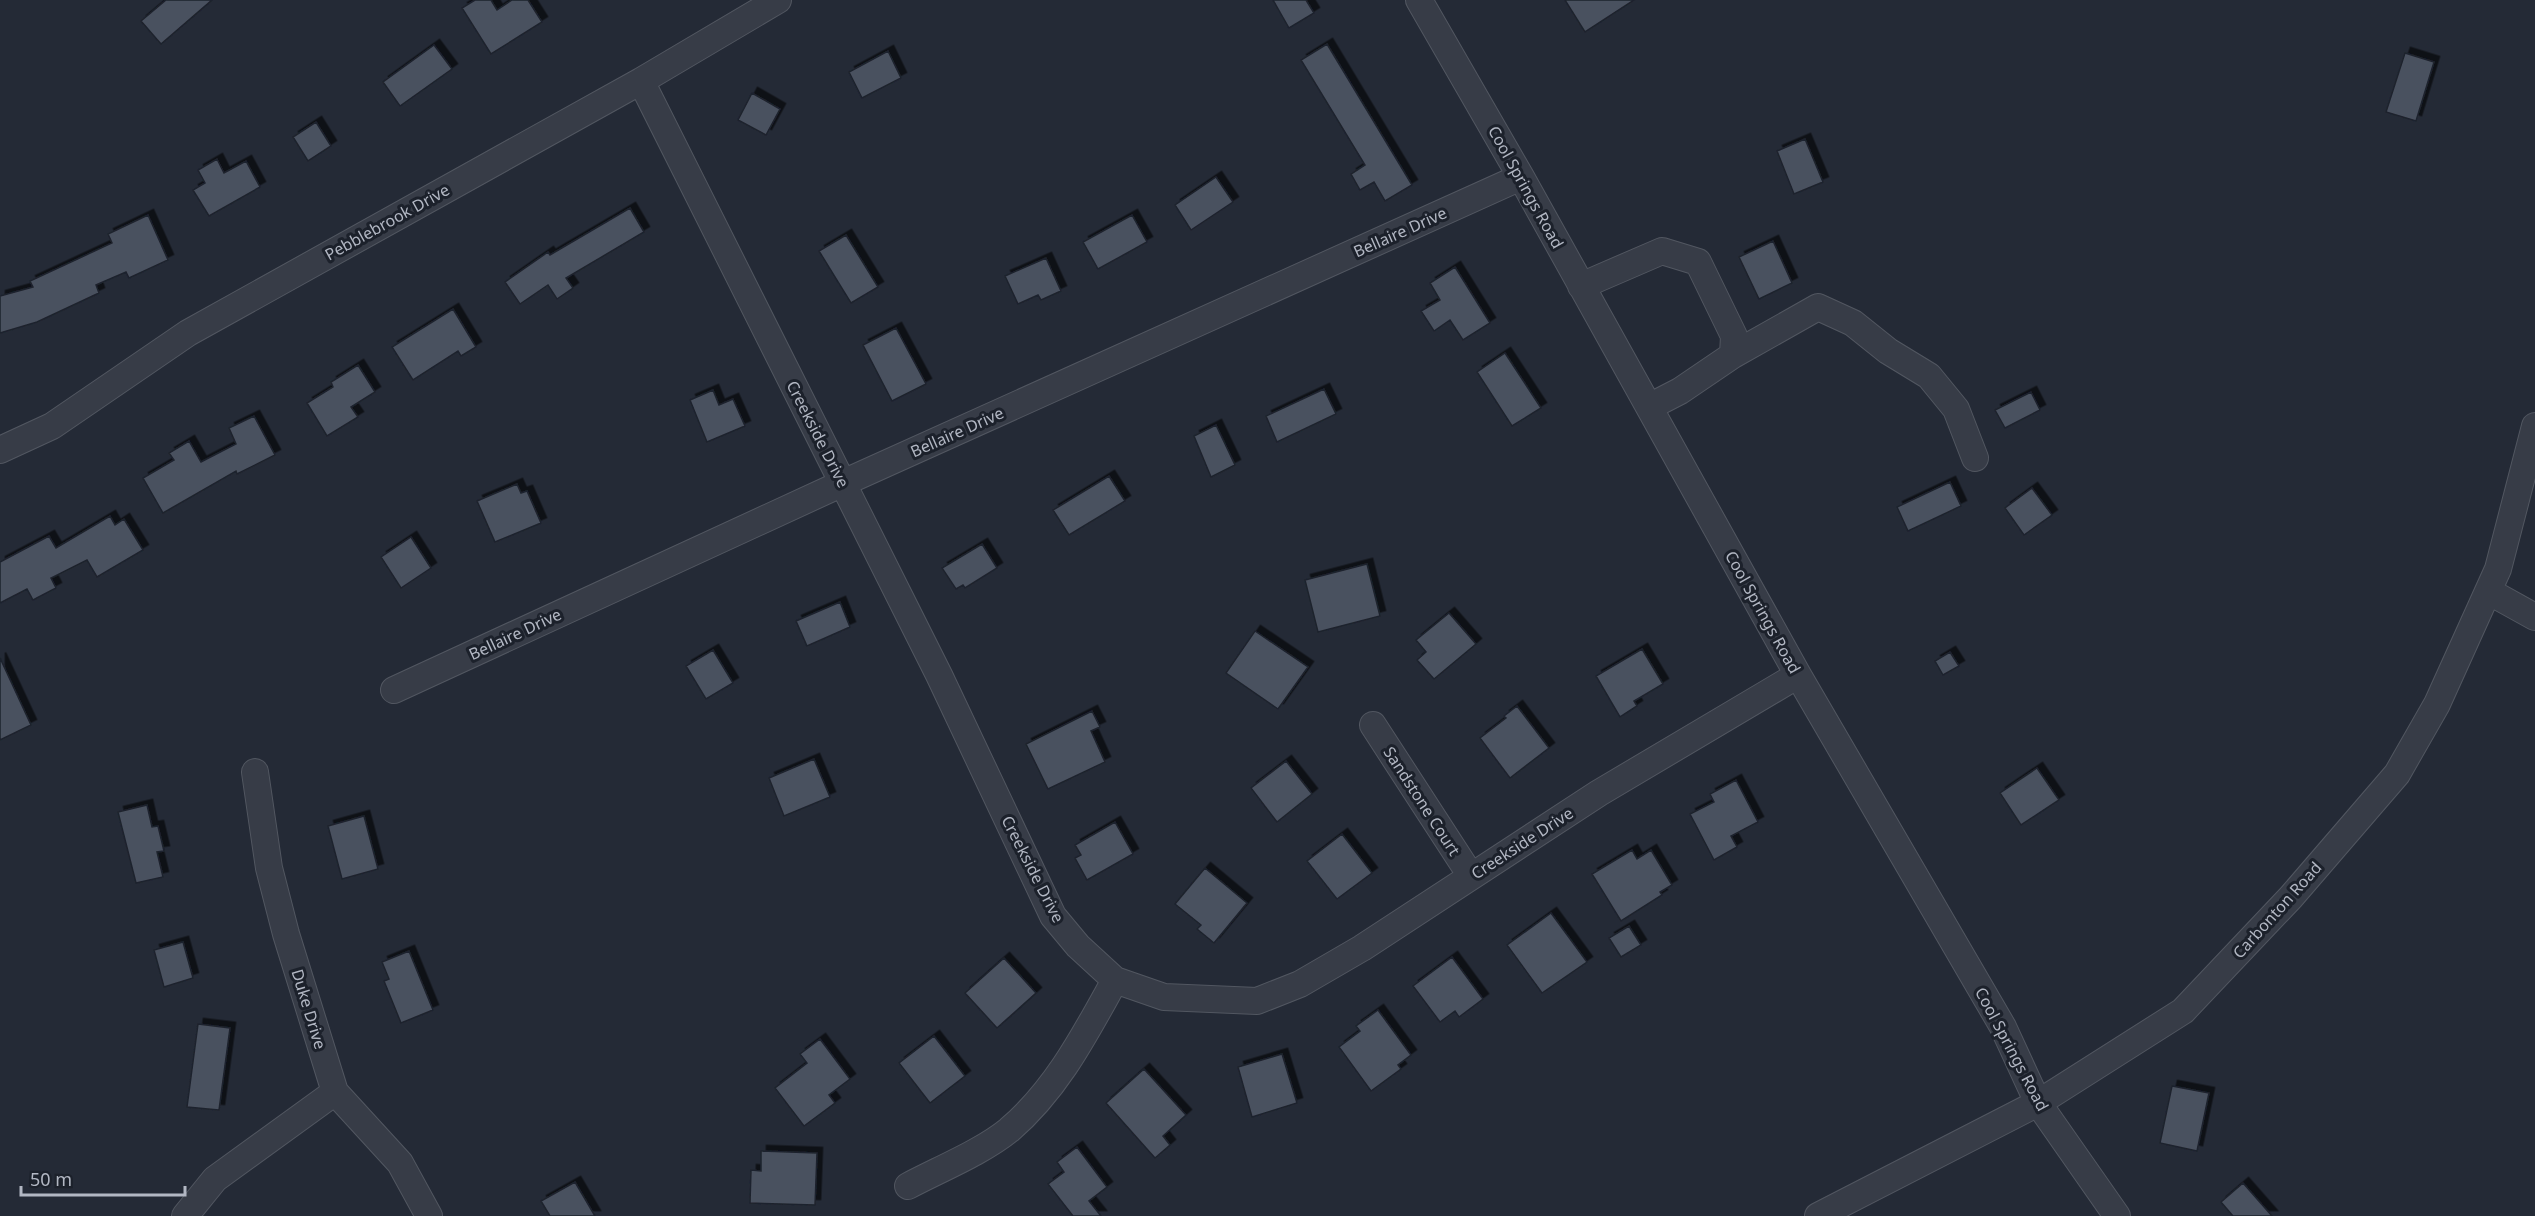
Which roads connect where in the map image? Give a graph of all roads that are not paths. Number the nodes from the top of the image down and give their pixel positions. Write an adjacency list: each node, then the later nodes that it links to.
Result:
1 (778, 0): 3 (street, Pebblebrook Drive)
2 (1419, 0): 4 (street, Cool Springs Road)
3 (641, 81): 9 (street, Pebblebrook Drive); 11 (street, Creekside Drive)
4 (1521, 177): 5 (street, Cool Springs Road); 11 (street, Bellaire Drive)
5 (1581, 286): 6 (street); 7 (street, Cool Springs Road)
6 (1734, 355): 7 (street); 10 (street)
7 (1649, 407): 14 (street, Cool Springs Road)
8 (2535, 426): 12 (street, Carbonton Road)
9 (0, 450)
10 (1975, 458)
11 (843, 483): 15 (street, Bellaire Drive); 19 (street, Creekside Drive)
12 (2488, 591): 13 (street); 21 (street, Carbonton Road)
13 (2535, 617)
14 (1798, 675): 18 (street, Creekside Drive); 21 (street, Cool Springs Road)
15 (394, 690)
16 (1372, 725): 18 (street, Sandstone Court)
17 (255, 772): 20 (street, Duke Drive)
18 (1471, 876): 19 (street, Creekside Drive)
19 (1115, 980): 22 (street)
20 (335, 1092): 23 (street); 24 (street, Duke Drive)
21 (2038, 1103): 25 (street, Carbonton Road); 26 (street, Cool Springs Road)
22 (908, 1186)
23 (185, 1216)
24 (429, 1216)
25 (1818, 1216)
26 (2117, 1216)

